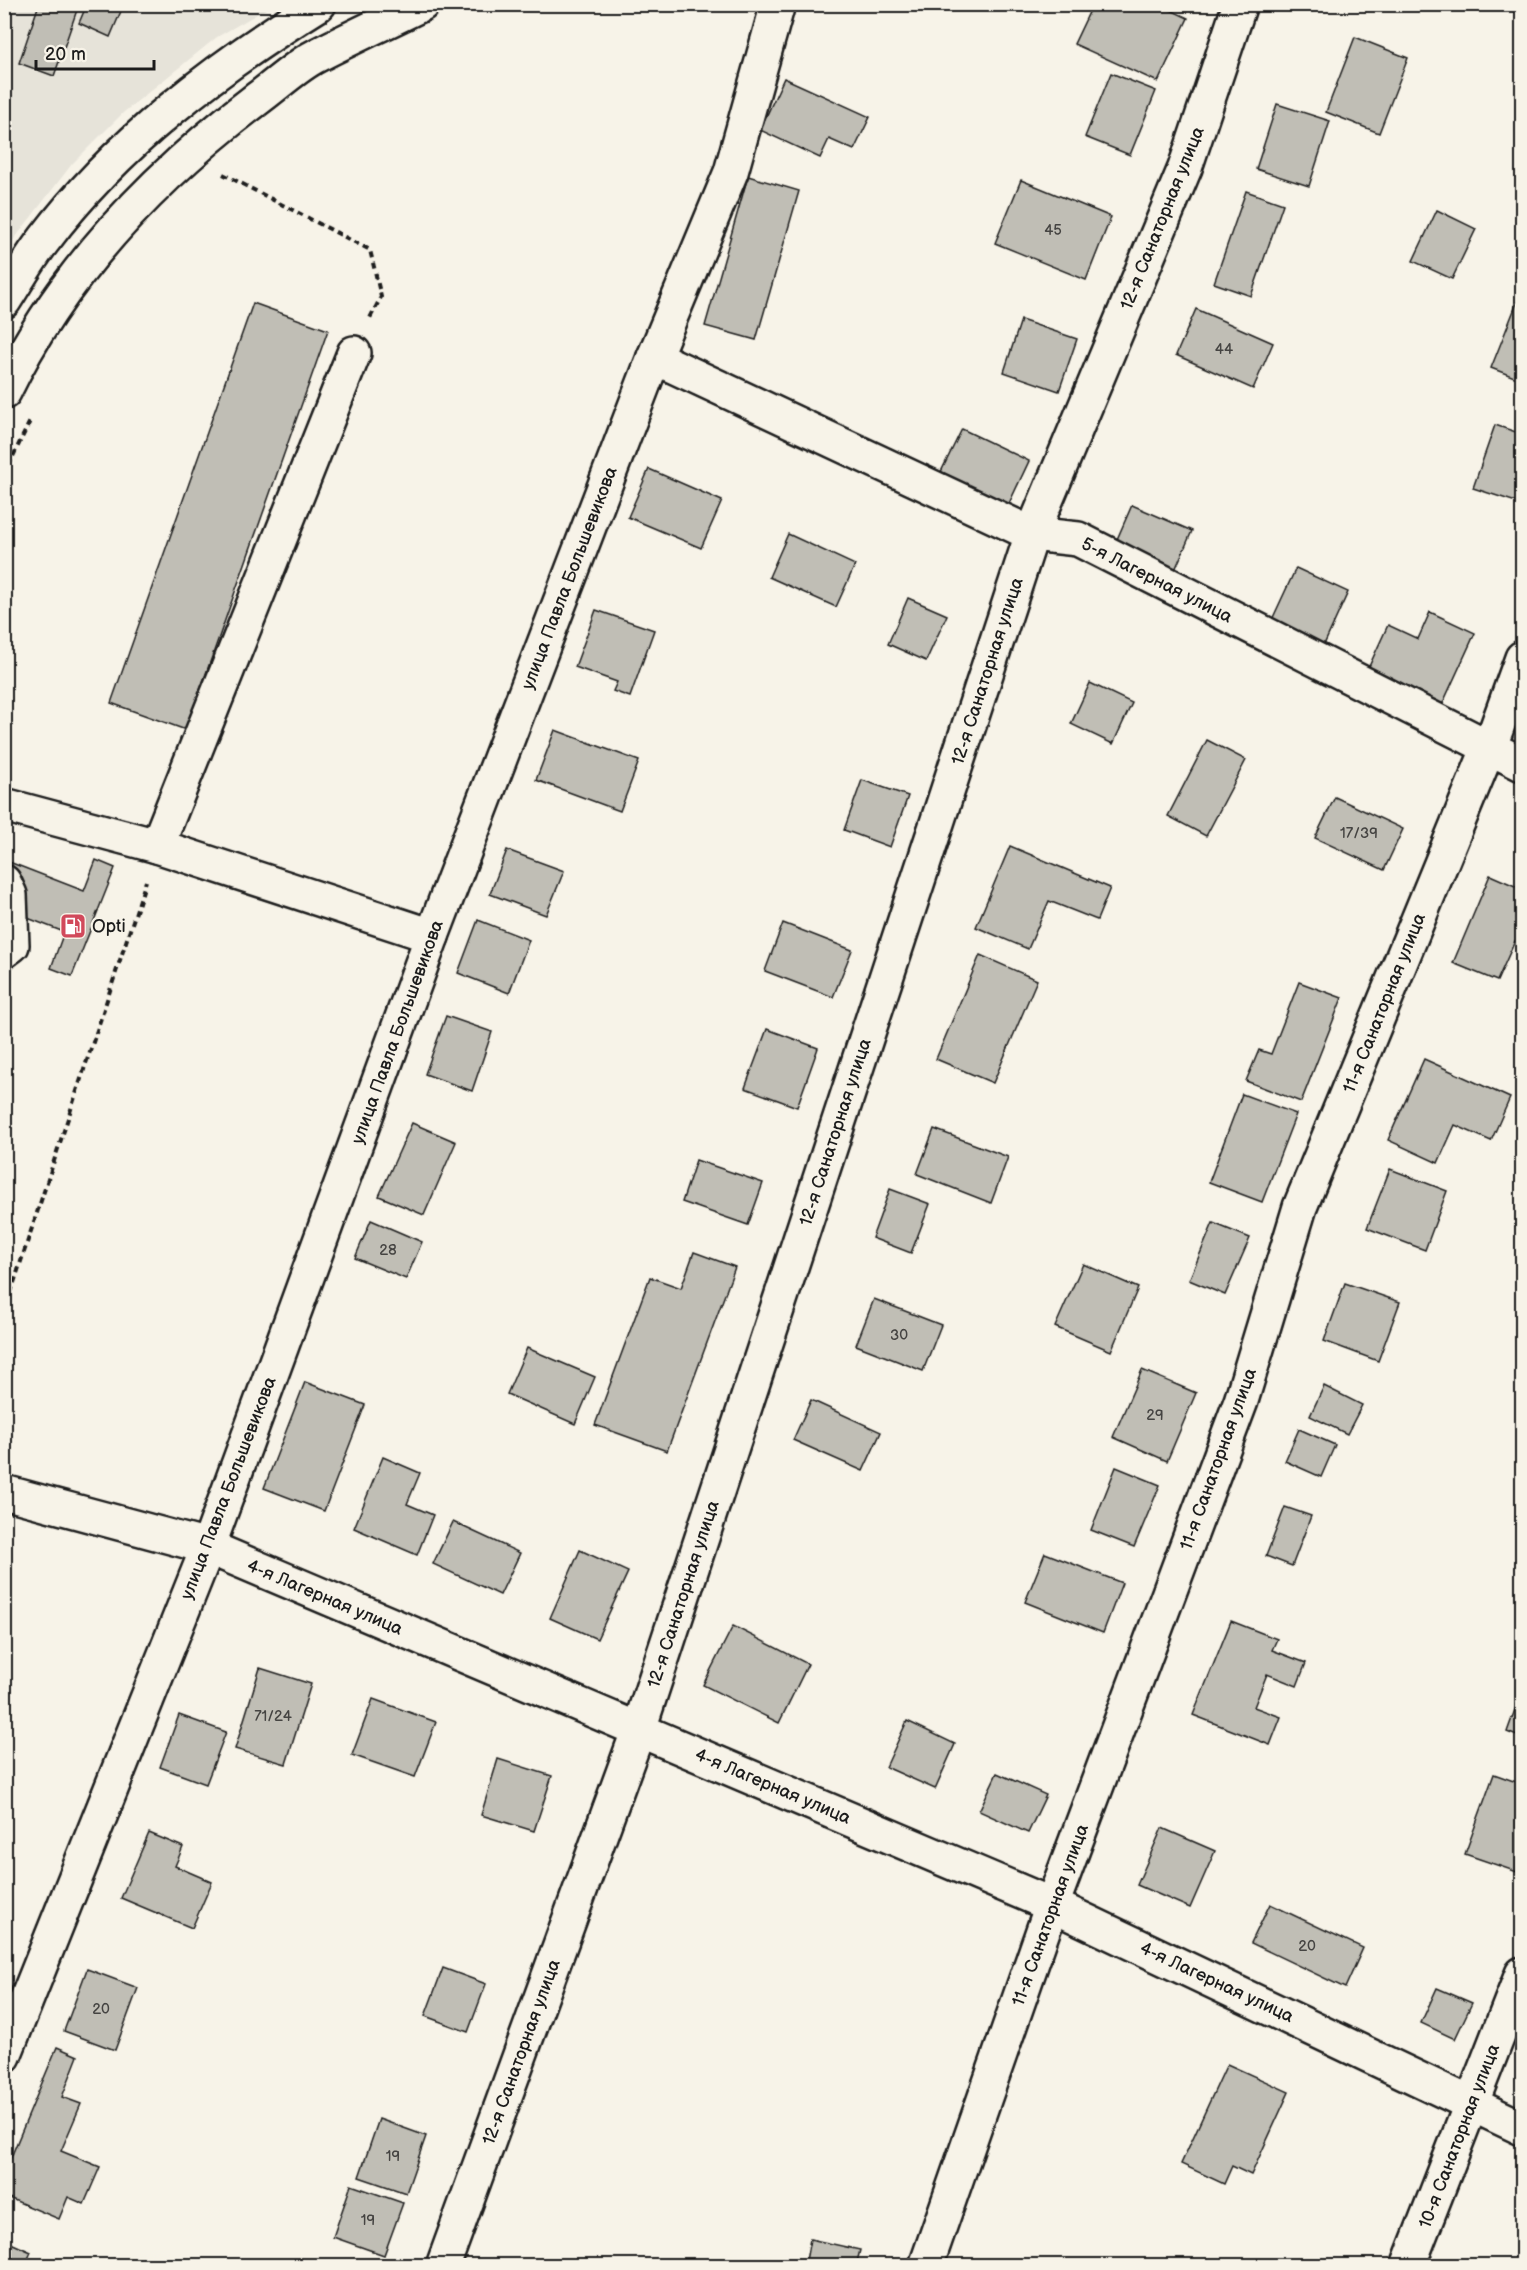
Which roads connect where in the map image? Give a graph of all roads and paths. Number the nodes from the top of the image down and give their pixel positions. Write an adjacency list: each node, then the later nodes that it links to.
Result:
1 (319, 4): 6 (street)
2 (422, 4): 9 (street)
3 (778, 4): 8 (street, улица Павла Большевикова)
4 (1240, 4): 12 (street, 12-я Санаторная улица)
5 (214, 169): 7 (path)
6 (4, 302)
7 (354, 353): 17 (street)
8 (654, 357): 12 (street, 5-я Лагерная улица); 19 (street, улица Павла Большевикова)
9 (4, 392)
10 (34, 411): 11 (path)
11 (4, 475)
12 (1032, 534): 14 (street, 5-я Лагерная улица); 24 (street, 12-я Санаторная улица)
13 (1522, 658): 14 (street, 11-я Санаторная улица)
14 (1489, 748): 15 (street, 5-я Лагерная улица); 25 (street, 11-я Санаторная улица)
15 (1522, 764)
16 (4, 805): 17 (street)
17 (157, 846): 19 (street); 21 (path)
18 (4, 882): 20 (street)
19 (432, 936): 23 (street, улица Павла Большевикова)
20 (4, 951)
21 (4, 1313)
22 (4, 1492): 23 (street, 4-я Лагерная улица)
23 (207, 1547): 24 (street, 4-я Лагерная улица); 27 (street, улица Павла Большевикова)
24 (639, 1729): 25 (street, 4-я Лагерная улица); 30 (street, 12-я Санаторная улица)
25 (1052, 1905): 28 (street, 4-я Лагерная улица); 31 (street, 11-я Санаторная улица)
26 (1522, 1974): 28 (street, 10-я Санаторная улица)
27 (4, 2056)
28 (1472, 2102): 29 (street, 4-я Лагерная улица); 32 (street, 10-я Санаторная улица)
29 (1522, 2128)
30 (443, 2265)
31 (926, 2265)
32 (1408, 2265)

